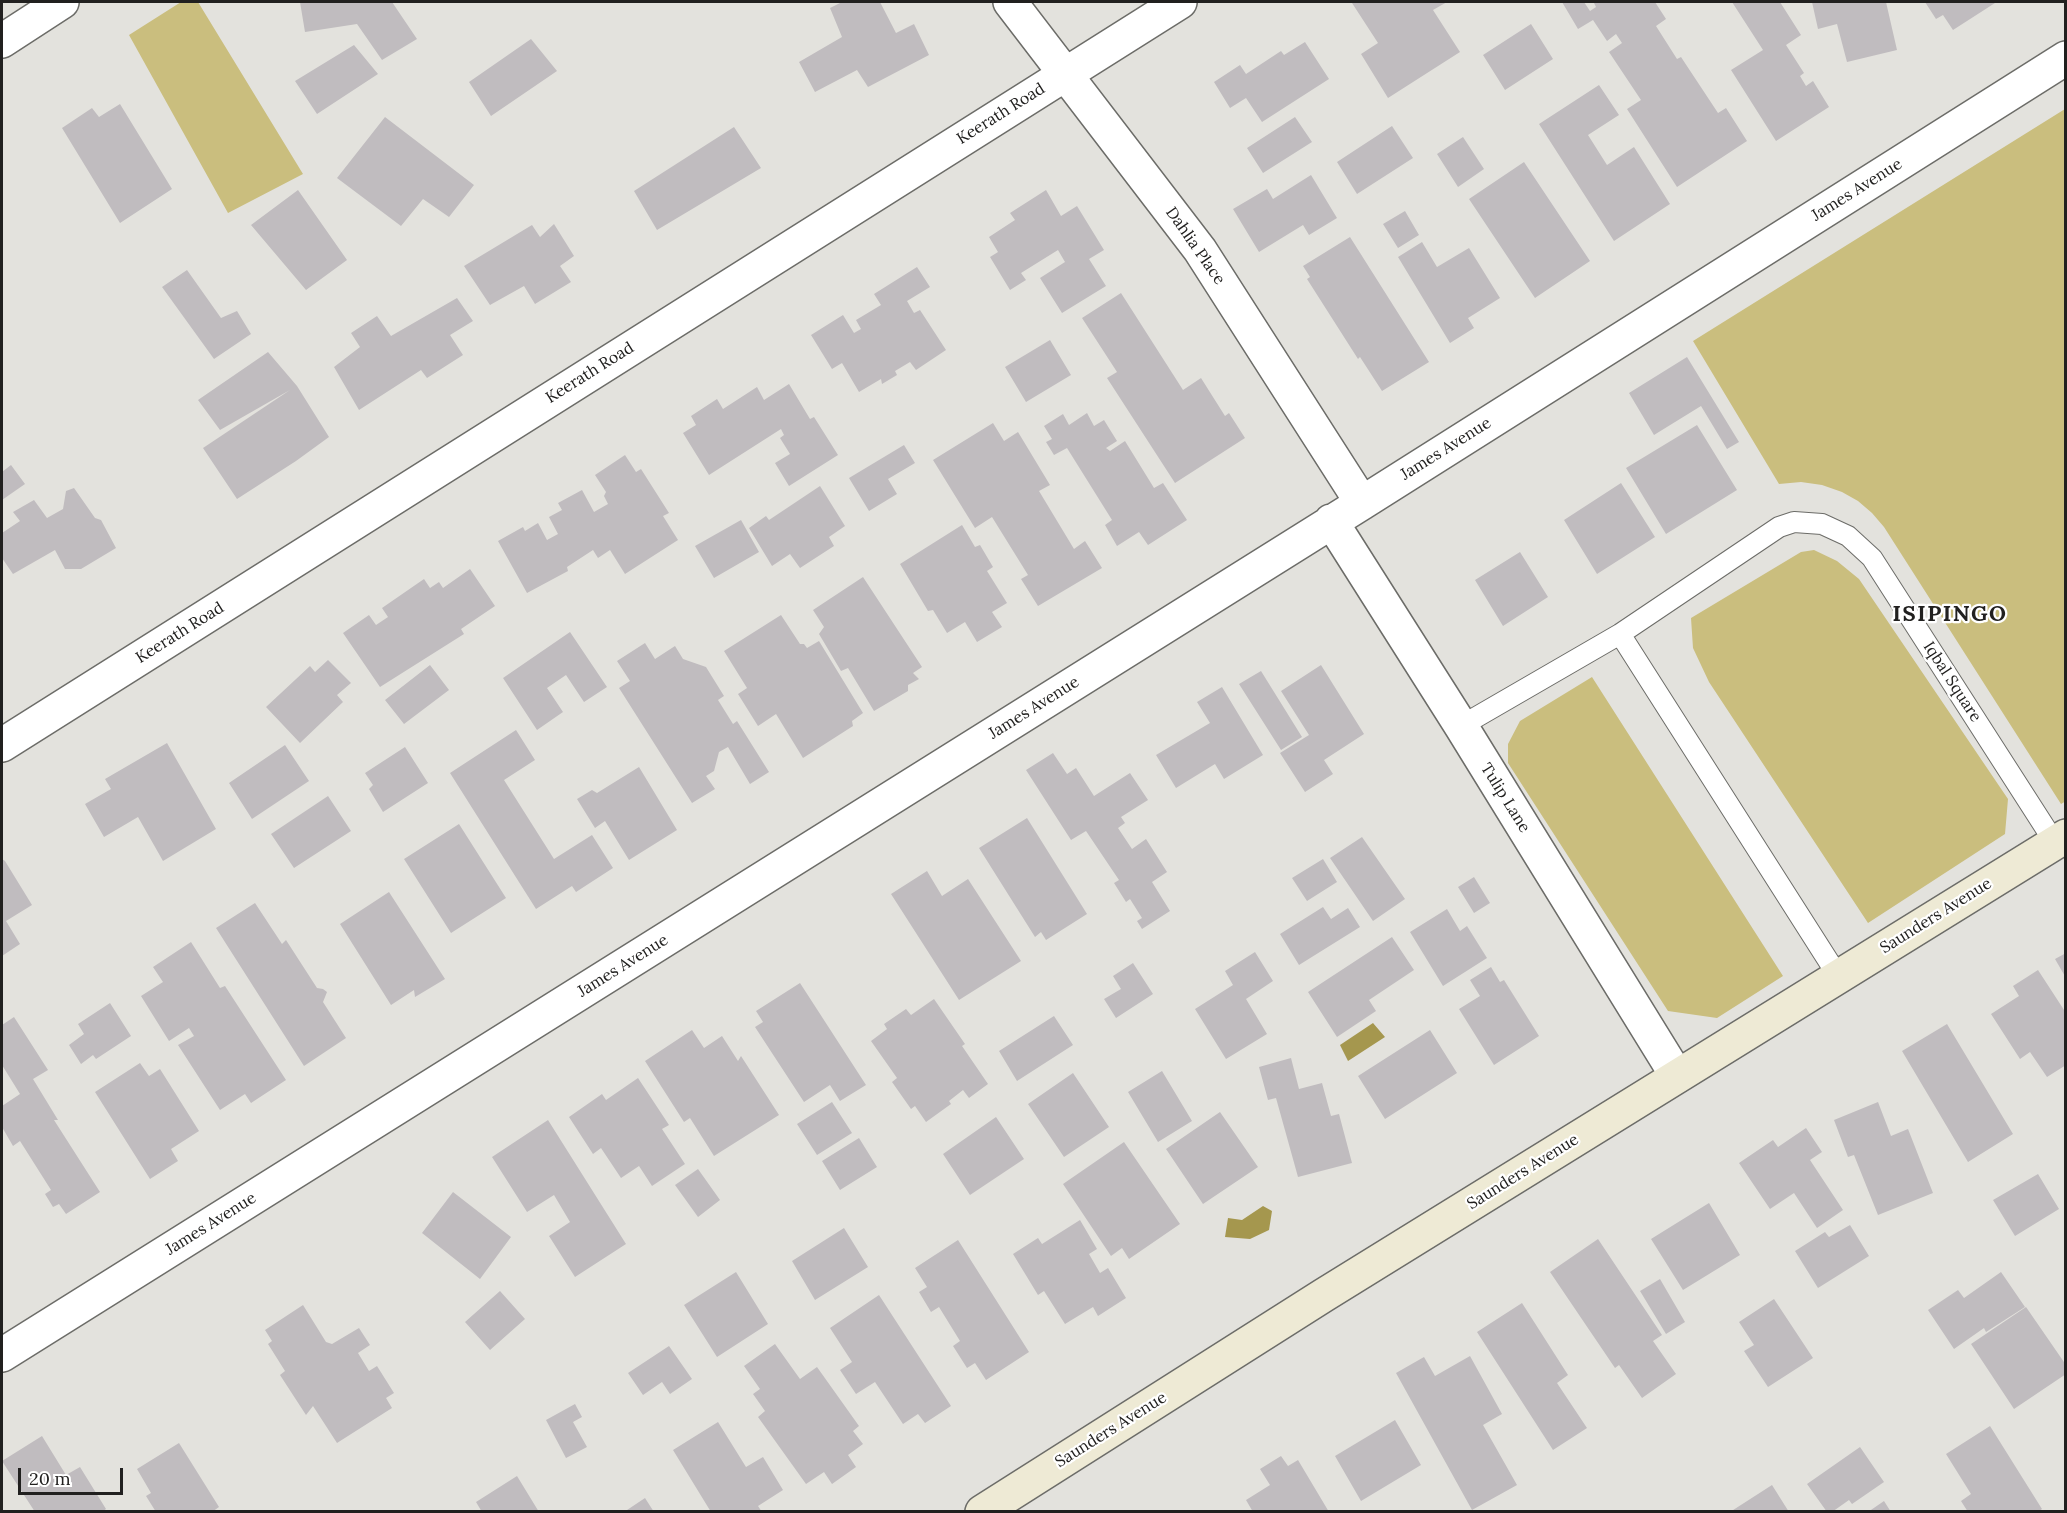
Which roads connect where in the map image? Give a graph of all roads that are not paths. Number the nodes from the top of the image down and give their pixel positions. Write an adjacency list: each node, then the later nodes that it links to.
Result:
1 (62, 2): 4 (street)
2 (1010, 2): 6 (street, Dahlia Place)
3 (1180, 2): 6 (street, Keerath Road)
4 (2, 40)
5 (2066, 58): 7 (street, James Avenue)
6 (1065, 73): 7 (street, Dahlia Place); 11 (street, Keerath Road)
7 (1362, 502): 8 (street, James Avenue)
8 (1331, 521): 10 (street, Tulip Lane); 15 (street, James Avenue)
9 (1620, 634): 10 (lane, Iqbal Square); 12 (lane, Iqbal Square); 13 (lane)
10 (1461, 726): 14 (street, Tulip Lane)
11 (2, 745)
12 (2060, 839): 13 (street, Saunders Avenue)
13 (1838, 976): 14 (street, Saunders Avenue)
14 (1677, 1076): 16 (street, Saunders Avenue)
15 (2, 1355)
16 (982, 1512)

